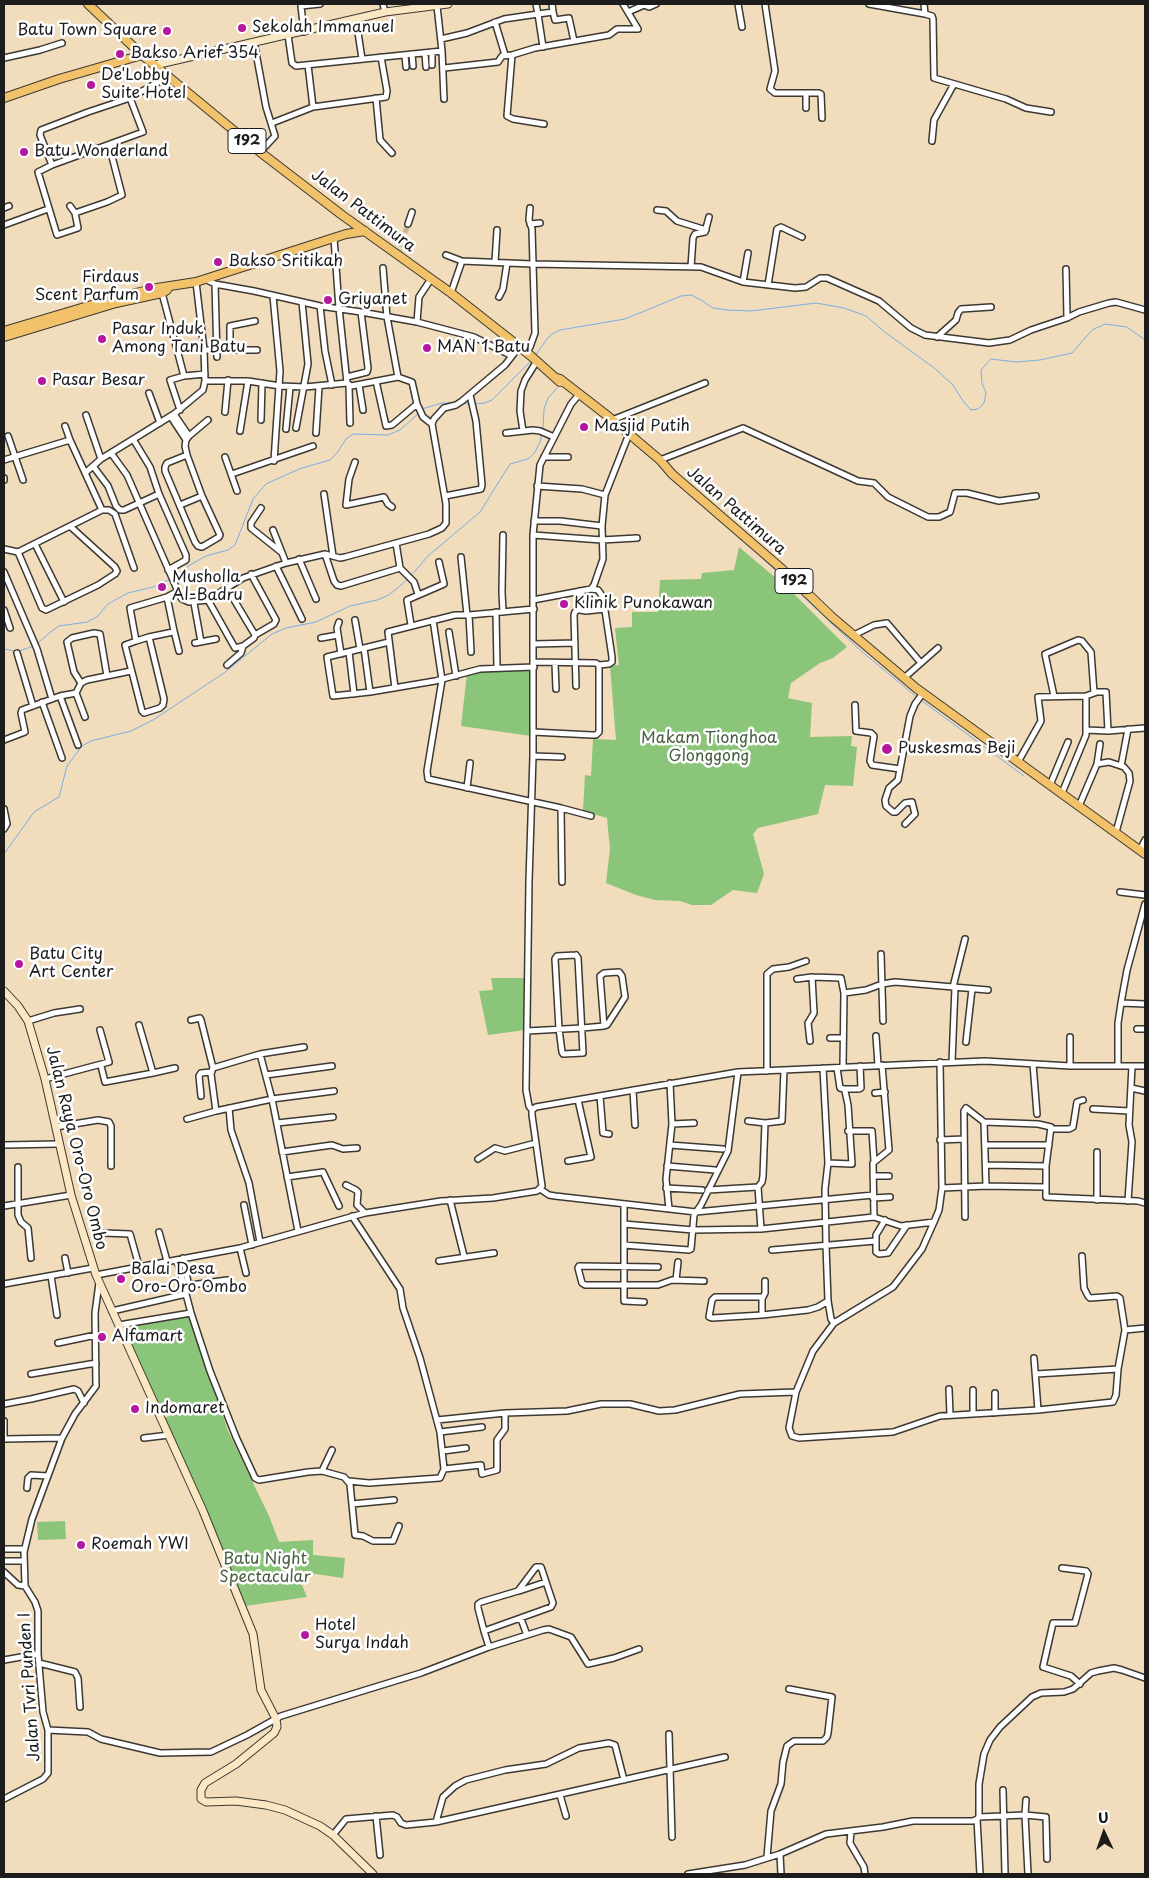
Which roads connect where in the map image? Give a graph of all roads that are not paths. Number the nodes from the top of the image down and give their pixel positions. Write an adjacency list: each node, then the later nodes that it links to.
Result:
1 (88, 4): 33 (main road, 192)
2 (320, 4): 22 (street)
3 (383, 4): 14 (street)
4 (448, 4): 13 (main road)
5 (536, 4): 17 (street)
6 (552, 4): 15 (street)
7 (623, 4): 16 (street)
8 (656, 4): 16 (street)
9 (738, 4): 21 (street)
10 (765, 4): 49 (street)
11 (869, 4): 18 (street)
12 (924, 4): 18 (street)
13 (436, 5): 14 (main road); 24 (street)
14 (385, 12): 19 (main road)
15 (553, 12): 17 (street); 25 (street)
16 (628, 12): 25 (street)
17 (538, 14): 20 (street); 28 (street)
18 (925, 14): 48 (street)
19 (356, 20): 22 (main road); 39 (street)
20 (495, 22): 24 (street); 35 (street)
21 (742, 27)
22 (304, 32): 23 (main road)
23 (288, 35): 26 (main road); 41 (street)
24 (441, 39): 29 (street)
25 (574, 41): 28 (street)
26 (254, 42): 40 (main road); 58 (street)
27 (62, 43): 38 (street)
28 (542, 47): 36 (street)
29 (442, 51): 30 (street); 46 (street)
30 (432, 52): 31 (street); 42 (street)
31 (425, 53): 32 (street); 45 (street)
32 (412, 54): 34 (street); 43 (street)
33 (142, 55): 40 (main road, 192); 50 (main road)
34 (405, 55): 37 (street); 44 (street)
35 (505, 55): 36 (street); 46 (street)
36 (512, 55): 59 (street)
37 (381, 57): 39 (street); 52 (street)
38 (4, 58)
39 (362, 59): 41 (street)
40 (155, 65): 47 (main road, Jalan Pattimura / 192)
41 (308, 65): 54 (street)
42 (432, 65)
43 (412, 66)
44 (406, 67)
45 (426, 68)
46 (444, 68): 53 (street)
47 (169, 76): 51 (street); 62 (main road, Jalan Pattimura / 192)
48 (954, 84): 56 (street); 60 (street)
49 (806, 93): 55 (street); 57 (street)
50 (4, 98)
51 (130, 98): 61 (street); 64 (street)
52 (376, 98): 54 (street); 63 (street)
53 (444, 99)
54 (312, 107): 58 (street)
55 (806, 108)
56 (1050, 112)
57 (822, 118)
58 (272, 124): 62 (street)
59 (544, 124)
60 (932, 141)
61 (109, 145): 64 (street); 70 (street)
62 (260, 152): 71 (main road, Jalan Pattimura / 192)
63 (392, 153)
64 (52, 165): 67 (street)
65 (70, 206): 70 (street)
66 (530, 208): 75 (street)
67 (48, 209): 70 (street); 76 (street)
68 (657, 210): 78 (street)
69 (412, 212): 74 (street)
70 (75, 213)
71 (342, 215): 79 (main road, Jalan Pattimura / 192); 81 (main road)
72 (709, 216): 78 (street)
73 (540, 223): 75 (street)
74 (408, 224)
75 (530, 224): 87 (street)
76 (4, 225)
77 (497, 230): 85 (street)
78 (706, 230): 88 (street)
79 (366, 231): 81 (main road); 91 (main road, Jalan Pattimura / 192)
80 (802, 237): 96 (street)
81 (334, 238): 92 (main road); 106 (street)
82 (748, 253): 94 (street)
83 (446, 255): 84 (street)
84 (462, 261): 85 (street); 99 (street)
85 (496, 262): 86 (street)
86 (507, 263): 87 (street); 101 (street)
87 (532, 264): 88 (street); 120 (street)
88 (691, 267): 94 (street)
89 (383, 268): 109 (street)
90 (1066, 269): 110 (street)
91 (431, 279): 99 (main road, Jalan Pattimura / 192); 112 (street)
92 (205, 280): 93 (main road); 95 (street)
93 (196, 282): 97 (main road); 116 (street)
94 (743, 282): 96 (street)
95 (214, 284): 100 (street); 117 (street)
96 (768, 285): 115 (street)
97 (172, 287): 98 (main road); 102 (main road)
98 (162, 293): 102 (main road); 123 (street)
99 (452, 293): 120 (main road, Jalan Pattimura / 192)
100 (273, 296): 103 (street); 135 (street)
101 (499, 297)
102 (115, 300): 113 (main road); 114 (main road)
103 (302, 302): 104 (street); 137 (street)
104 (320, 306): 106 (street); 133 (street)
105 (991, 307): 115 (street)
106 (339, 308): 108 (street); 130 (street)
107 (1145, 310): 110 (street)
108 (361, 312): 109 (street); 130 (street)
109 (388, 317): 112 (street); 124 (street)
110 (1067, 318): 115 (street)
111 (255, 321): 118 (street)
112 (417, 322): 120 (street)
113 (4, 331)
114 (4, 337)
115 (937, 337)
116 (204, 350): 117 (street); 122 (street)
117 (217, 350): 118 (street); 121 (street)
118 (230, 350): 119 (street)
119 (257, 350)
120 (521, 354): 125 (main road, Jalan Pattimura / 192); 140 (street); 158 (street)
121 (218, 357)
122 (205, 374): 123 (street); 127 (street)
123 (184, 376): 143 (street)
124 (398, 377): 129 (street); 142 (street)
125 (557, 378): 141 (main road, Jalan Pattimura / 192); 150 (main road, Jalan Pattimura / 192)
126 (228, 380): 127 (street); 128 (street); 145 (street)
127 (205, 381): 143 (street)
128 (248, 381): 132 (street); 157 (street)
129 (376, 381): 134 (street); 142 (street)
130 (348, 382): 133 (street); 134 (street); 151 (street)
131 (705, 383): 150 (street)
132 (262, 384): 135 (street); 149 (street)
133 (332, 385): 138 (street)
134 (359, 385): 144 (street)
135 (280, 386): 136 (street); 177 (street)
136 (290, 386): 137 (street); 155 (street)
137 (305, 387): 138 (street); 156 (street)
138 (319, 387): 159 (street)
139 (149, 393): 152 (street)
140 (470, 395): 153 (street); 190 (street)
141 (574, 400): 162 (street); 165 (main road, Jalan Pattimura / 192)
142 (417, 404): 153 (street)
143 (180, 410): 147 (street)
144 (363, 410)
145 (225, 412)
146 (86, 415): 174 (street)
147 (172, 416): 152 (street); 163 (street)
148 (208, 420): 163 (street)
149 (261, 420)
150 (612, 420): 176 (main road, Jalan Pattimura / 192)
151 (350, 422)
152 (160, 423): 164 (street)
153 (432, 424): 190 (street)
154 (65, 426): 166 (street)
155 (286, 428)
156 (296, 428)
157 (240, 431)
158 (522, 431): 160 (street); 162 (street)
159 (316, 432)
160 (506, 433)
161 (8, 436): 170 (street)
162 (554, 437): 172 (street)
163 (188, 438): 169 (street)
164 (133, 439): 168 (street); 186 (street)
165 (628, 439): 182 (main road, Jalan Pattimura / 192); 188 (street)
166 (70, 440): 170 (street); 180 (street)
167 (313, 446): 177 (street)
168 (111, 453): 174 (street); 192 (street)
169 (187, 455): 189 (street); 193 (street)
170 (15, 457): 175 (street); 183 (street)
171 (225, 457): 181 (street)
172 (544, 457): 173 (street); 184 (street)
173 (568, 457)
174 (101, 459): 179 (street)
175 (4, 460)
176 (660, 460): 182 (main road, Jalan Pattimura / 192); 191 (street)
177 (274, 461): 181 (street)
178 (355, 462): 194 (street)
179 (93, 466): 180 (street); 192 (street)
180 (85, 473): 196 (street)
181 (232, 474): 185 (street)
182 (672, 474): 250 (main road, Jalan Pattimura / 192)
183 (22, 480)
184 (537, 486): 188 (street); 197 (street)
185 (238, 491)
186 (159, 494): 192 (street); 219 (street)
187 (324, 494): 211 (street)
188 (605, 495): 198 (street)
189 (202, 496): 193 (street); 193 (street)
190 (445, 496): 205 (street)
191 (1036, 496)
192 (138, 502): 219 (street)
193 (180, 506)
194 (392, 507)
195 (261, 508): 209 (street)
196 (102, 510): 199 (street); 217 (street)
197 (534, 521): 198 (street); 202 (street)
198 (602, 526): 204 (street)
199 (71, 527): 206 (street); 231 (street)
200 (273, 530): 209 (street)
201 (503, 535): 238 (street)
202 (533, 535): 204 (street); 230 (street)
203 (637, 538): 204 (street)
204 (602, 540): 223 (street)
205 (396, 543): 211 (street); 218 (street)
206 (35, 544): 208 (street); 231 (street)
207 (4, 549): 208 (street)
208 (18, 552): 231 (street)
209 (281, 552): 215 (street)
210 (325, 554): 211 (street); 213 (street); 218 (street)
211 (333, 556)
212 (461, 557): 239 (street)
213 (299, 560): 215 (street); 228 (street)
214 (439, 562): 226 (street)
215 (286, 563): 216 (street)
216 (276, 566): 221 (street); 240 (street)
217 (134, 568)
218 (400, 568): 226 (street)
219 (168, 570): 224 (street)
220 (4, 572): 292 (street)
221 (251, 574): 222 (street); 248 (street)
222 (227, 588): 229 (street); 248 (street)
223 (591, 589): 225 (street); 234 (street)
224 (178, 591): 227 (street); 232 (street)
225 (579, 591): 230 (street); 236 (street)
226 (418, 594): 244 (street)
227 (167, 597): 246 (street); 254 (street)
228 (316, 599)
229 (208, 600): 232 (street); 260 (street)
230 (533, 600): 233 (street)
231 (64, 602)
232 (194, 603): 255 (street)
233 (534, 609): 238 (street); 259 (street)
234 (605, 609): 236 (street); 273 (street)
235 (4, 610): 245 (street)
236 (580, 610): 258 (street)
237 (496, 612): 238 (street); 239 (street); 274 (street)
238 (503, 612)
239 (468, 615): 242 (street); 265 (street)
240 (302, 619)
241 (355, 620): 262 (street)
242 (433, 620): 244 (street); 279 (street)
243 (339, 622): 249 (street)
244 (410, 625): 256 (street)
245 (10, 628)
246 (174, 631): 251 (street); 263 (street)
247 (449, 632): 277 (street)
248 (255, 635): 260 (street)
249 (338, 635): 252 (street); 267 (street)
250 (854, 636): 270 (street); 278 (main road, Jalan Pattimura / 192)
251 (149, 637): 254 (street); 275 (street)
252 (321, 638)
253 (216, 639): 255 (street)
254 (136, 641): 275 (street)
255 (201, 642): 257 (street)
256 (389, 642): 262 (street); 282 (street)
257 (195, 643)
258 (575, 643): 259 (street); 269 (street)
259 (534, 644): 272 (street)
260 (243, 646): 271 (street)
261 (938, 648): 270 (street)
262 (362, 649): 264 (street); 284 (street)
263 (179, 651)
264 (349, 652): 267 (street); 287 (street)
265 (471, 652)
266 (17, 653): 295 (street)
267 (341, 654): 287 (street)
268 (555, 663): 269 (street); 272 (street); 283 (street)
269 (576, 663): 273 (street); 281 (street)
270 (921, 663): 278 (street)
271 (227, 665)
272 (534, 665): 274 (street); 301 (street)
273 (599, 665): 301 (street)
274 (497, 668): 277 (street)
275 (131, 671): 276 (street)
276 (107, 676): 280 (street); 280 (street)
277 (456, 676): 279 (street)
278 (904, 678): 288 (main road, Jalan Pattimura / 192)
279 (442, 680): 282 (street); 315 (street)
280 (81, 683): 285 (street)
281 (576, 686)
282 (395, 688): 284 (street)
283 (556, 690)
284 (370, 692): 287 (street)
285 (76, 693): 289 (street); 296 (street)
286 (1094, 693): 290 (street); 291 (street); 300 (street)
287 (354, 694)
288 (919, 695): 309 (main road, Jalan Pattimura); 313 (street)
289 (60, 696): 292 (street); 305 (street)
290 (1054, 696): 291 (street); 309 (street)
291 (1086, 696): 299 (street)
292 (52, 699): 293 (street)
293 (42, 702): 295 (street); 308 (street)
294 (855, 705): 313 (street)
295 (33, 706): 302 (street)
296 (85, 717)
297 (1145, 728): 298 (street)
298 (1128, 729): 300 (street); 312 (street)
299 (1086, 730): 300 (street); 316 (street)
300 (1108, 731)
301 (533, 732): 306 (street)
302 (4, 740)
303 (1068, 742): 314 (street)
304 (1100, 744): 311 (street)
305 (78, 745)
306 (533, 756): 307 (street); 317 (street)
307 (562, 757)
308 (62, 758)
309 (1018, 762): 314 (main road, Jalan Pattimura)
310 (470, 763): 315 (street)
311 (1098, 764): 312 (street); 318 (street)
312 (1121, 766): 324 (street)
313 (900, 769): 322 (street)
314 (1050, 785): 316 (main road, Jalan Pattimura)
315 (467, 788): 317 (street)
316 (1062, 794): 318 (main road, Jalan Pattimura)
317 (531, 801): 319 (street); 355 (street)
318 (1080, 806): 324 (main road, Jalan Pattimura)
319 (561, 808): 321 (street); 327 (street)
320 (4, 809): 323 (street)
321 (591, 816)
322 (905, 824)
323 (4, 829)
324 (1116, 832): 326 (main road, Jalan Pattimura)
325 (1145, 840): 326 (street)
326 (1143, 852)
327 (562, 882)
328 (1120, 892): 329 (street)
329 (1145, 895)
330 (1145, 904): 342 (street)
331 (965, 939): 337 (street)
332 (882, 954): 336 (street)
333 (806, 960): 381 (street)
334 (812, 977): 335 (street); 341 (street); 360 (street)
335 (797, 979)
336 (882, 984): 337 (street); 341 (street); 347 (street)
337 (954, 987): 338 (street); 365 (street)
338 (972, 989): 339 (street); 361 (street)
339 (988, 990)
340 (4, 991): 346 (main road, Jalan Raya Oro-Oro Ombo)
341 (844, 993): 359 (street)
342 (1121, 1003): 343 (street); 372 (street)
343 (1145, 1004)
344 (80, 1009): 346 (street)
345 (191, 1020): 379 (street)
346 (28, 1021): 385 (main road, Jalan Raya Oro-Oro Ombo)
347 (883, 1021)
348 (139, 1025): 383 (street)
349 (604, 1026): 349 (street); 350 (street)
350 (582, 1028): 351 (street); 351 (street); 351 (street)
351 (559, 1029): 355 (street)
352 (1137, 1029): 353 (street)
353 (1145, 1029)
354 (100, 1030): 368 (street)
355 (527, 1031): 401 (street)
356 (876, 1036): 367 (street)
357 (1070, 1037): 371 (street)
358 (830, 1038): 359 (street)
359 (843, 1038): 378 (street)
360 (810, 1041)
361 (966, 1042)
362 (304, 1047): 363 (street)
363 (260, 1054): 379 (street); 384 (street)
364 (940, 1062): 365 (street); 367 (street); 419 (street)
365 (952, 1062): 366 (street)
366 (1033, 1064): 371 (street); 404 (street)
367 (880, 1065): 370 (street); 392 (street)
368 (101, 1066): 383 (street); 385 (street)
369 (332, 1066): 384 (street)
370 (860, 1066): 378 (street); 388 (street)
371 (1070, 1066): 372 (street)
372 (1118, 1066): 373 (street)
373 (1132, 1066): 374 (street); 387 (street)
374 (1145, 1066)
375 (175, 1068): 383 (street)
376 (823, 1068): 377 (street); 380 (street); 433 (street)
377 (837, 1068): 378 (street); 388 (street)
378 (843, 1068)
379 (212, 1070): 394 (street); 402 (street)
380 (784, 1070): 381 (street); 408 (street)
381 (767, 1071): 382 (street)
382 (738, 1072): 386 (street); 451 (street)
383 (152, 1073)
384 (266, 1075): 396 (street)
385 (45, 1079): 414 (main road, Jalan Raya Oro-Oro Ombo)
386 (670, 1083): 389 (street); 412 (street)
387 (1131, 1088): 391 (street); 403 (street)
388 (844, 1089): 416 (street)
389 (633, 1090): 395 (street); 413 (street)
390 (334, 1091): 396 (street)
391 (1145, 1091)
392 (885, 1092): 393 (street); 432 (street)
393 (875, 1093)
394 (201, 1096)
395 (600, 1096): 397 (street); 417 (street)
396 (272, 1099): 399 (street); 410 (street)
397 (578, 1100): 401 (street); 431 (street)
398 (1083, 1100): 415 (street)
399 (229, 1108): 402 (street); 483 (street)
400 (1093, 1108): 403 (street)
401 (532, 1110): 421 (street)
402 (216, 1111): 406 (street)
403 (1129, 1111): 458 (street)
404 (1037, 1114)
405 (333, 1117): 410 (street)
406 (187, 1119)
407 (748, 1121): 408 (street)
408 (765, 1122): 445 (street)
409 (984, 1122): 415 (street); 418 (street); 424 (street)
410 (277, 1123): 428 (street)
411 (694, 1123): 412 (street)
412 (672, 1124): 423 (street)
413 (635, 1125)
414 (56, 1127): 420 (main road, Jalan Raya Oro-Oro Ombo); 435 (street)
415 (1051, 1129): 425 (street)
416 (848, 1131): 432 (street); 433 (street)
417 (609, 1134)
418 (964, 1138): 419 (street); 446 (street)
419 (940, 1140): 449 (street)
420 (58, 1144): 422 (street); 452 (main road, Jalan Raya Oro-Oro Ombo)
421 (536, 1144): 430 (street); 450 (street)
422 (4, 1145)
423 (670, 1145): 427 (street); 436 (street)
424 (985, 1145): 425 (street); 434 (street)
425 (1050, 1145): 437 (street)
426 (357, 1148): 428 (street)
427 (723, 1149)
428 (282, 1152): 442 (street)
429 (1097, 1152): 457 (street)
430 (478, 1158)
431 (568, 1161)
432 (874, 1161): 440 (street)
433 (828, 1162): 455 (street)
434 (986, 1165): 437 (street); 444 (street)
435 (111, 1166)
436 (667, 1166): 439 (street); 448 (street)
437 (1046, 1166): 447 (street)
438 (18, 1167): 461 (street)
439 (715, 1170)
440 (873, 1176): 441 (street); 453 (street)
441 (889, 1176)
442 (287, 1177): 464 (street); 479 (street)
443 (346, 1185): 468 (street)
444 (986, 1186): 446 (street); 447 (street)
445 (758, 1187): 451 (street); 465 (street)
446 (964, 1187): 449 (street); 471 (street)
447 (1046, 1187): 457 (street)
448 (666, 1188): 451 (street); 466 (street)
449 (942, 1188): 474 (street)
450 (540, 1189): 456 (street); 460 (street)
451 (705, 1190): 467 (street)
452 (71, 1195): 461 (street); 502 (main road, Jalan Raya Oro-Oro Ombo)
453 (873, 1196): 454 (street); 455 (street); 470 (street)
454 (890, 1198)
455 (825, 1199): 465 (street); 473 (street)
456 (450, 1200): 468 (street); 490 (street)
457 (1097, 1200): 458 (street)
458 (1128, 1201): 459 (street)
459 (1145, 1203)
460 (624, 1204): 466 (street); 475 (street)
461 (17, 1205): 463 (street); 492 (street)
462 (244, 1205): 484 (street)
463 (4, 1206)
464 (339, 1206)
465 (760, 1207): 467 (street); 477 (street)
466 (669, 1210): 467 (street)
467 (696, 1212): 478 (street)
468 (365, 1213): 469 (street)
469 (352, 1216): 479 (street); 545 (street)
470 (874, 1217): 472 (street); 473 (street)
471 (965, 1217)
472 (884, 1220): 476 (street); 482 (street)
473 (826, 1221): 477 (street); 486 (street)
474 (934, 1222): 476 (street); 523 (street)
475 (624, 1224): 478 (street); 485 (street)
476 (907, 1225): 482 (street)
477 (761, 1229): 478 (street)
478 (693, 1230): 485 (street)
479 (298, 1231): 483 (street)
480 (159, 1232): 496 (street)
481 (104, 1233): 499 (street)
482 (875, 1241): 486 (street)
483 (260, 1242): 484 (street)
484 (252, 1245): 487 (street)
485 (624, 1245): 500 (street)
486 (826, 1245): 488 (street); 517 (street)
487 (240, 1248): 494 (street); 504 (street)
488 (772, 1250)
489 (494, 1252): 490 (street)
490 (464, 1256): 497 (street)
491 (1082, 1256): 526 (street)
492 (31, 1258)
493 (66, 1258): 503 (street)
494 (183, 1258): 495 (street); 506 (street)
495 (176, 1260): 496 (street); 513 (street)
496 (166, 1261): 499 (street)
497 (439, 1261)
498 (678, 1262): 507 (street)
499 (139, 1266): 502 (street)
500 (624, 1267): 501 (street); 512 (street); 512 (street)
501 (658, 1267)
502 (94, 1272): 503 (street); 510 (main road, Jalan Raya Oro-Oro Ombo)
503 (68, 1273): 505 (street)
504 (246, 1273)
505 (51, 1276): 511 (street); 521 (street)
506 (227, 1280)
507 (676, 1280): 508 (street); 512 (street)
508 (704, 1281)
509 (765, 1281): 514 (street)
510 (99, 1283): 515 (main road, Jalan Raya Oro-Oro Ombo); 516 (street, Jalan Tvri Punden I)
511 (4, 1284)
512 (624, 1284): 518 (street)
513 (186, 1294): 519 (street); 520 (street)
514 (762, 1297): 522 (street); 522 (street)
515 (106, 1299): 516 (street); 519 (main road, Jalan Raya Oro-Oro Ombo)
516 (96, 1301): 527 (street, Jalan Tvri Punden I)
517 (828, 1301): 522 (street); 523 (street)
518 (644, 1302)
519 (112, 1311): 524 (main road, Jalan Raya Oro-Oro Ombo)
520 (191, 1313): 524 (street); 557 (street)
521 (58, 1315)
522 (762, 1315)
523 (834, 1323): 536 (street)
524 (119, 1325): 549 (main road, Jalan Raya Oro-Oro Ombo)
525 (1145, 1328): 526 (street)
526 (1125, 1330): 531 (street)
527 (96, 1335): 528 (street); 530 (street, Jalan Tvri Punden I)
528 (58, 1343)
529 (1034, 1358): 533 (street)
530 (96, 1363): 532 (street); 538 (street, Jalan Tvri Punden I)
531 (1118, 1369): 533 (street); 540 (street)
532 (31, 1374)
533 (1036, 1374): 540 (street)
534 (949, 1389): 544 (street)
535 (972, 1390): 543 (street)
536 (796, 1392): 542 (street); 544 (street)
537 (995, 1392): 541 (street)
538 (84, 1403): 539 (street); 550 (street, Jalan Tvri Punden I)
539 (4, 1404)
540 (1038, 1410): 541 (street)
541 (995, 1412): 543 (street)
542 (505, 1413): 545 (street); 556 (street)
543 (973, 1414): 544 (street)
544 (950, 1415)
545 (437, 1420): 548 (street)
546 (4, 1422): 552 (street)
547 (482, 1428): 548 (street)
548 (440, 1432): 555 (street)
549 (168, 1434): 551 (street); 585 (main road, Jalan Raya Oro-Oro Ombo)
550 (62, 1438): 552 (street); 558 (street, Jalan Tvri Punden I)
551 (144, 1438)
552 (4, 1439)
553 (466, 1448): 555 (street)
554 (332, 1450): 557 (street)
555 (442, 1450): 556 (street)
556 (444, 1469): 559 (street)
557 (322, 1471): 559 (street)
558 (48, 1476): 560 (street); 565 (street, Jalan Tvri Punden I)
559 (349, 1482): 562 (street)
560 (27, 1488)
561 (394, 1500): 562 (street)
562 (352, 1504): 563 (street)
563 (399, 1526)
564 (4, 1549): 565 (street)
565 (24, 1549): 566 (street, Jalan Tvri Punden I)
566 (24, 1560): 567 (street); 571 (street, Jalan Tvri Punden I)
567 (4, 1561)
568 (1062, 1568): 582 (street)
569 (4, 1572): 571 (street)
570 (546, 1582): 572 (street); 572 (street); 573 (street)
571 (25, 1586): 578 (street, Jalan Tvri Punden I)
572 (518, 1591): 574 (street)
573 (521, 1619): 574 (street); 575 (street)
574 (484, 1631): 576 (street)
575 (526, 1635): 576 (street); 577 (street)
576 (489, 1647): 585 (street)
577 (639, 1649)
578 (38, 1654): 579 (street); 580 (street, Jalan Tvri Punden I)
579 (4, 1660)
580 (39, 1663): 584 (street); 586 (street, Jalan Tvri Punden I)
581 (1145, 1678): 582 (street)
582 (1080, 1684): 599 (street)
583 (790, 1689): 606 (street)
584 (80, 1706)
585 (276, 1719): 586 (street); 602 (main road)
586 (48, 1730): 593 (street, Jalan Tvri Punden I)
587 (669, 1734): 589 (street)
588 (725, 1757): 589 (street)
589 (671, 1770): 590 (street); 603 (street)
590 (624, 1780): 592 (street); 600 (street)
591 (1002, 1790): 595 (street)
592 (560, 1794): 598 (street); 600 (street)
593 (4, 1799)
594 (1026, 1800): 596 (street)
595 (1003, 1815): 596 (street); 599 (street); 614 (street)
596 (1026, 1815): 607 (street); 615 (street)
597 (376, 1816): 600 (street); 602 (street); 605 (street)
598 (566, 1816)
599 (978, 1818): 601 (street); 613 (street)
600 (436, 1822)
601 (850, 1831): 604 (street); 612 (street)
602 (333, 1835): 609 (main road)
603 (672, 1837)
604 (780, 1854): 606 (street); 611 (street)
605 (380, 1855)
606 (767, 1857): 608 (street)
607 (1047, 1860)
608 (714, 1873): 610 (street)
609 (373, 1874)
610 (688, 1874)
611 (781, 1874)
612 (865, 1874)
613 (980, 1874)
614 (1005, 1874)
615 (1028, 1874)

